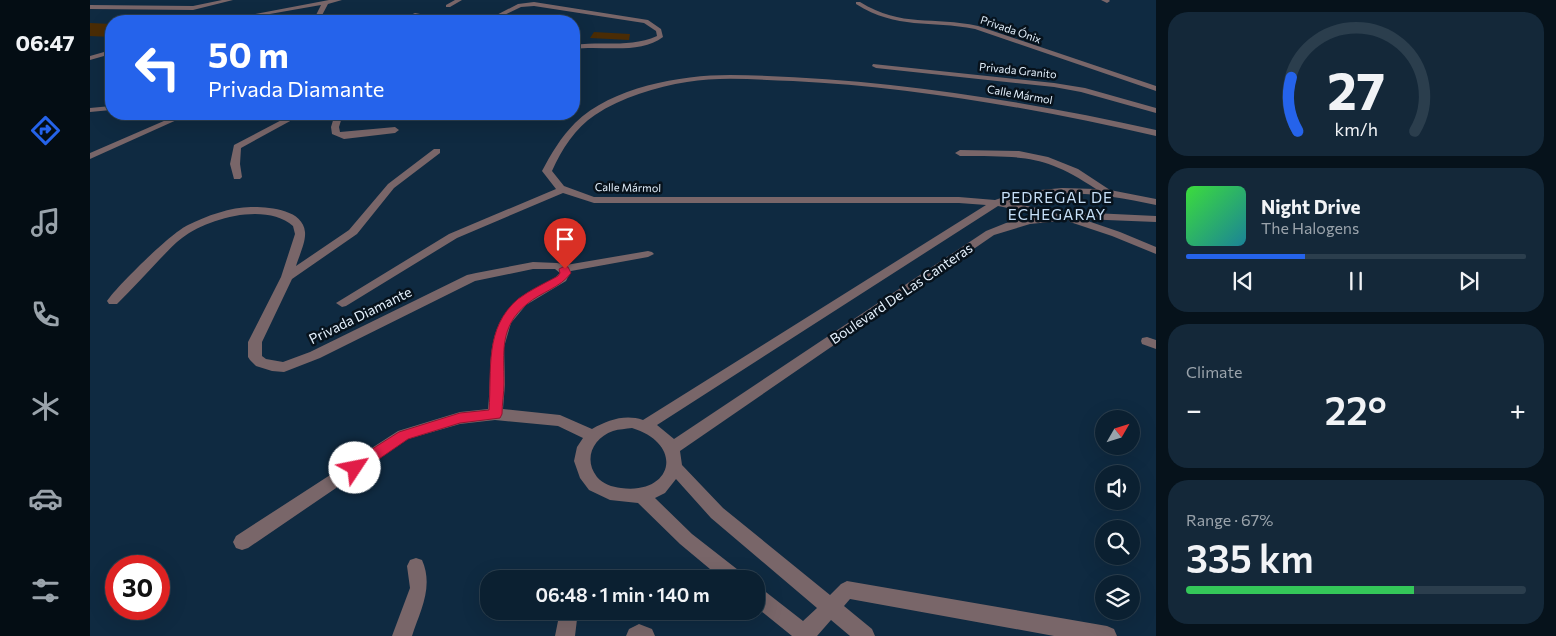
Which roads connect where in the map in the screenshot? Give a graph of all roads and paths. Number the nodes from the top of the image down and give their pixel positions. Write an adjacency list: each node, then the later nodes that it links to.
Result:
1 (178, 0): 9 (street)
2 (230, 0): 9 (street)
3 (339, 0): 5 (street)
4 (459, 0): 7 (street)
5 (324, 1): 10 (street); 11 (street)
6 (858, 3): 17 (street, Privada Ónix)
7 (448, 6)
8 (90, 7): 9 (street)
9 (158, 7)
10 (252, 15)
11 (319, 15)
12 (500, 15): 13 (street)
13 (580, 47)
14 (105, 54): 15 (street)
15 (90, 58)
16 (876, 66): 20 (street, Privada Granito)
17 (1156, 89)
18 (105, 109): 19 (street)
19 (90, 110)
20 (1156, 111)
21 (168, 120): 28 (street)
22 (287, 120): 29 (street)
23 (338, 120): 24 (street)
24 (395, 130)
25 (1156, 134): 30 (street, Calle Mármol)
26 (437, 151): 39 (street, Privada Diamante)
27 (960, 154): 31 (street)
28 (90, 156)
29 (237, 176)
30 (562, 190): 33 (street, Calle Mármol); 41 (street)
31 (1107, 192): 32 (street, Calle Mármol); 33 (street, Calle Mármol)
32 (1156, 202)
33 (996, 203): 34 (street); 43 (street, Boulevard De Las Canteras)
34 (1064, 217): 35 (street, Boulevard De Las Canteras); 36 (street); 45 (street, Boulevard De Las Canteras)
35 (1156, 219)
36 (1156, 251)
37 (648, 254): 38 (street, Privada Diamante)
38 (565, 269): 39 (street, Privada Diamante); 42 (street)
39 (287, 277): 40 (street, Privada Diamante)
40 (113, 301)
41 (342, 303)
42 (495, 414): 44 (street); 48 (street)
43 (646, 425): 44 (street); 45 (street)
44 (592, 435): 47 (street)
45 (672, 448): 46 (street)
46 (674, 467): 47 (street); 52 (street)
47 (642, 496): 50 (street)
48 (242, 542)
49 (416, 566): 55 (street)
50 (725, 570)
51 (765, 602): 54 (street)
52 (830, 606): 54 (street); 59 (street); 60 (street)
53 (568, 620): 56 (street)
54 (805, 635)
55 (402, 636)
56 (565, 636)
57 (636, 636): 58 (street)
58 (645, 636)
59 (865, 636)
60 (1106, 636)

